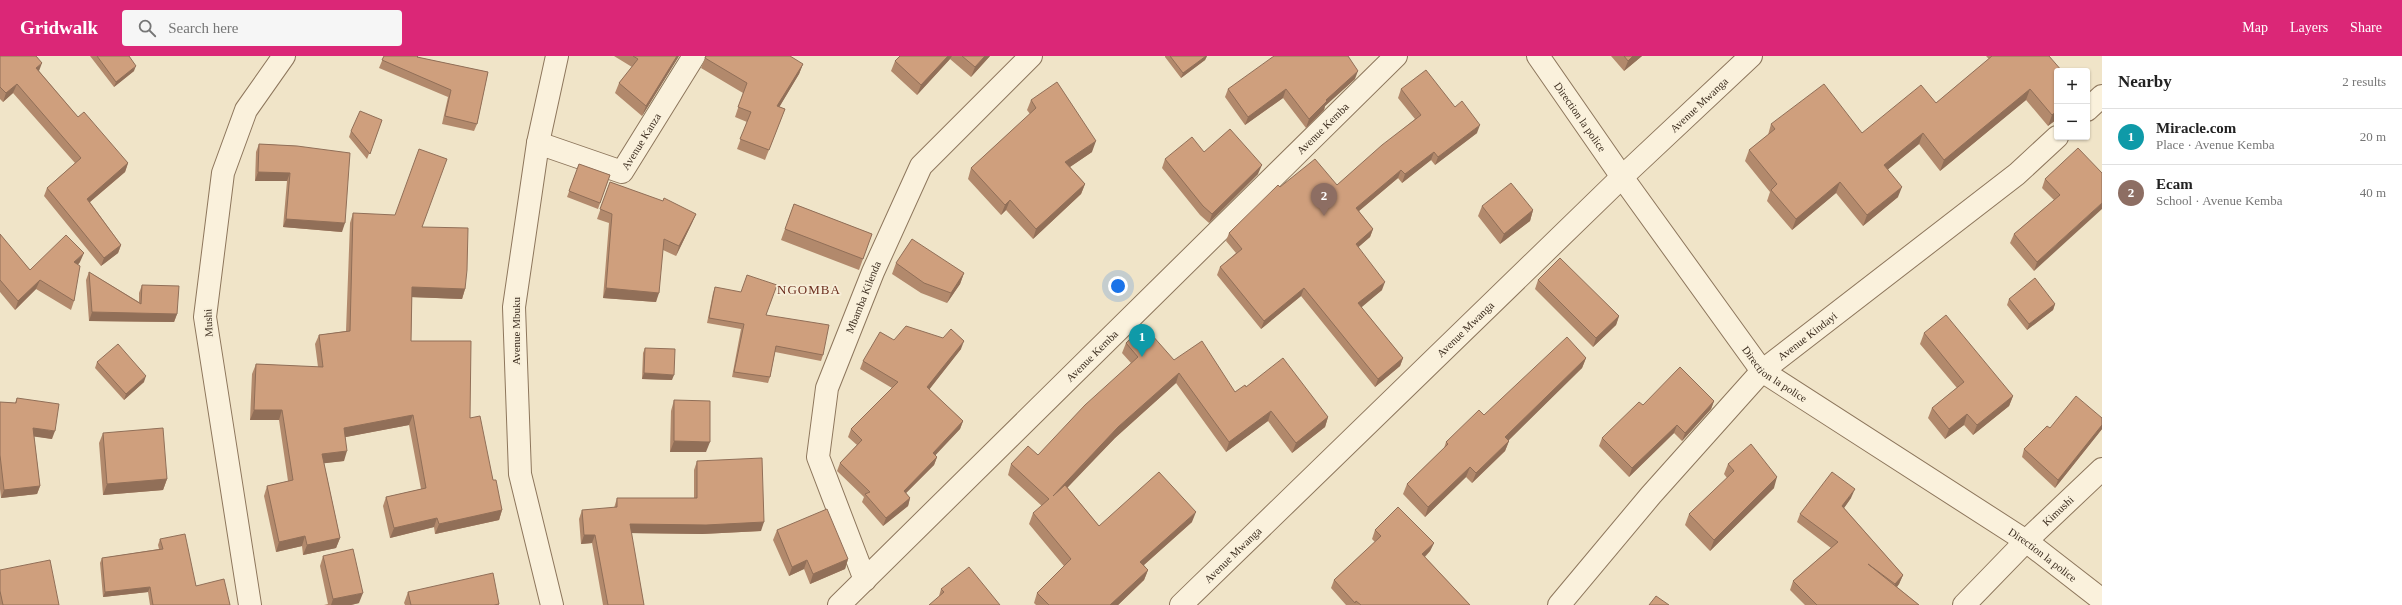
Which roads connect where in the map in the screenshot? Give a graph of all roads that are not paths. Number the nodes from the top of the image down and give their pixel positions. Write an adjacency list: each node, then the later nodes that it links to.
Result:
1 (284, 56): 18 (street, Mushi)
2 (557, 56): 11 (street, Avenue Mbuku)
3 (694, 56): 11 (street, Avenue Kanza)
4 (1031, 56): 16 (street, Mbamba Kilenda)
5 (1396, 56): 16 (street, Avenue Kemba)
6 (1538, 56): 12 (street, Direction la police)
7 (1751, 56): 12 (street, Avenue Mwanga)
8 (2102, 96): 9 (street)
9 (2090, 107)
10 (2055, 140): 13 (street, Avenue Kindayi)
11 (538, 142): 19 (street, Avenue Mbuku)
12 (1622, 177): 13 (street, Direction la police); 21 (street, Avenue Mwanga)
13 (1762, 371): 15 (street, Direction la police); 22 (street, Avenue Kindayi)
14 (2102, 469): 15 (street, Kimushi)
15 (2026, 541): 17 (street, Direction la police); 23 (street, Kimushi)
16 (865, 580): 20 (street, Avenue Kemba)
17 (2102, 600)
18 (250, 605)
19 (552, 605)
20 (838, 605)
21 (1181, 605)
22 (1559, 605)
23 (1964, 605)

